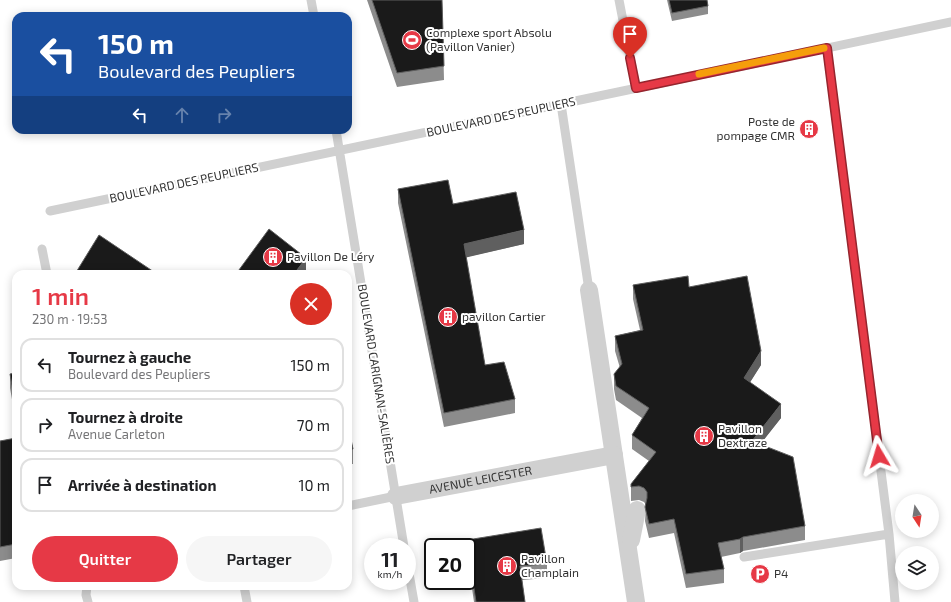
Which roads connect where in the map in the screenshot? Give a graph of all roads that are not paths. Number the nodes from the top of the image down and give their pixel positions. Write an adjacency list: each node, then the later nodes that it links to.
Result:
1 (311, 0): 3 (lane)
2 (619, 0): 6 (lane)
3 (313, 12)
4 (951, 22): 5 (lane, BOULEVARD DES PEUPLIERS)
5 (827, 48): 6 (lane, BOULEVARD DES PEUPLIERS); 20 (lane)
6 (636, 88): 7 (lane, BOULEVARD DES PEUPLIERS)
7 (561, 104): 9 (lane, BOULEVARD DES PEUPLIERS); 13 (lane)
8 (337, 134): 9 (lane, BOULEVARD CARIGNAN-SALIÈRES)
9 (340, 150): 10 (lane, BOULEVARD DES PEUPLIERS); 17 (lane, BOULEVARD CARIGNAN-SALIÈRES)
10 (50, 210)
11 (42, 250): 12 (lane)
12 (46, 270)
13 (589, 290): 14 (street)
14 (610, 390): 15 (street); 15 (street)
15 (608, 420): 16 (street)
16 (614, 455): 17 (street, AVENUE LEICESTER); 22 (street)
17 (396, 496): 18 (lane, AVENUE LEICESTER); 21 (lane, BOULEVARD CARIGNAN-SALIÈRES)
18 (352, 505)
19 (637, 510): 22 (street)
20 (889, 534): 23 (lane); 31 (lane)
21 (403, 538)
22 (629, 553): 30 (street)
23 (744, 557)
24 (87, 590): 27 (lane)
25 (245, 590): 28 (lane)
26 (412, 590): 29 (lane)
27 (88, 602)
28 (247, 602)
29 (414, 602)
30 (636, 602)
31 (895, 602)

